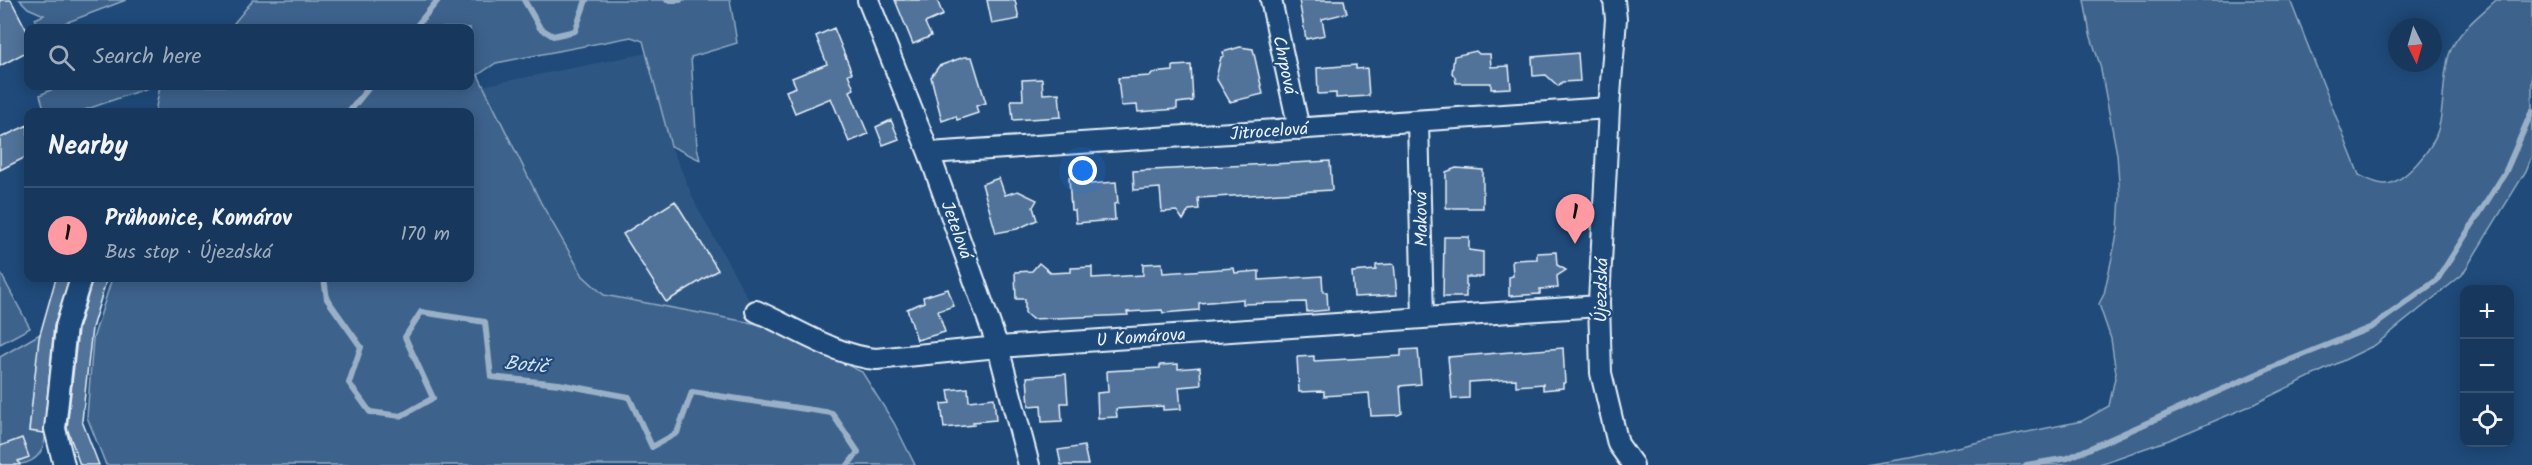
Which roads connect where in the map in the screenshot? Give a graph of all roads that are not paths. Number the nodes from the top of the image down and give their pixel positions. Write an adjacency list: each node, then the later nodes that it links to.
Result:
1 (868, 0): 7 (street, Jetelová)
2 (1271, 0): 6 (street, Chrpová)
3 (1614, 0): 4 (street, Újezdská)
4 (1609, 108): 5 (street, Jitrocelová); 9 (street, Újezdská)
5 (1419, 122): 6 (street, Jitrocelová); 11 (street, Maková)
6 (1299, 129): 7 (street, Jitrocelová)
7 (929, 153): 12 (street, Jetelová)
8 (80, 282): 13 (street)
9 (1599, 306): 11 (street, U Komárova); 15 (street, Újezdská)
10 (756, 311): 12 (street, U Komárova)
11 (1424, 317): 12 (street, U Komárova)
12 (998, 347): 14 (street, Jetelová)
13 (59, 464)
14 (1029, 465)
15 (1633, 465)

